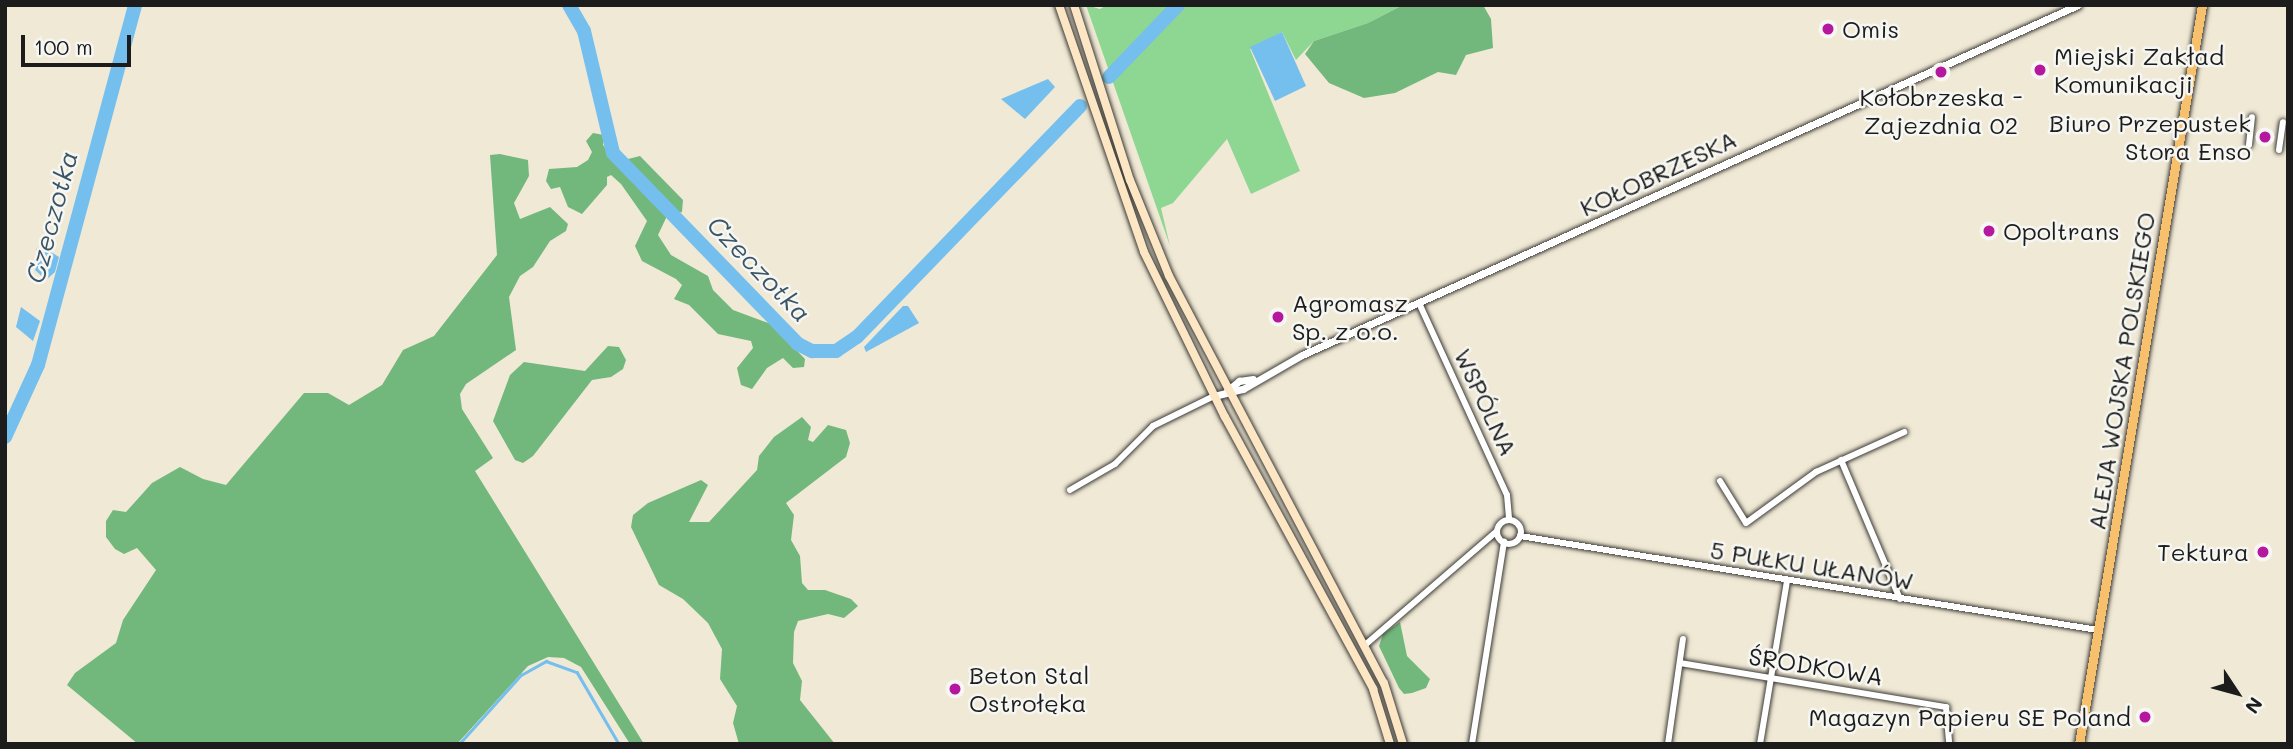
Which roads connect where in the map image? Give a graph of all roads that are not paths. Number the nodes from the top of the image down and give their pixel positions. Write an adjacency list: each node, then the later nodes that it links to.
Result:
1 (1059, 5): 11 (main road)
2 (1074, 5): 10 (main road)
3 (2078, 5): 9 (street, KOŁOBRZESKA)
4 (2202, 5): 22 (main road, ALEJA WOJSKA POLSKIEGO)
5 (2252, 117): 7 (street)
6 (2283, 122): 8 (street)
7 (2249, 145)
8 (2280, 149)
9 (1419, 303): 10 (street, KOŁOBRZESKA); 16 (street, WSPÓLNA)
10 (1227, 392): 11 (street, KOŁOBRZESKA); 24 (main road)
11 (1214, 396): 15 (street); 27 (main road)
12 (1904, 432): 13 (street)
13 (1841, 460): 14 (street); 21 (street)
14 (1720, 481)
15 (1070, 490)
16 (1509, 520): 17 (street); 18 (street)
17 (1497, 531): 19 (street); 24 (street)
18 (1520, 536): 19 (street); 20 (street, 5 PUŁKU UŁANÓW)
19 (1504, 542): 29 (street)
20 (1787, 581): 21 (street, 5 PUŁKU UŁANÓW); 26 (street)
21 (1900, 599): 22 (street, 5 PUŁKU UŁANÓW)
22 (2098, 630): 33 (main road, ALEJA WOJSKA POLSKIEGO)
23 (1683, 639): 25 (street)
24 (1365, 645): 28 (main road)
25 (1680, 663): 26 (street, ŚRODKOWA); 30 (street)
26 (1771, 678): 31 (street); 32 (street, ŚRODKOWA)
27 (1390, 744)
28 (1403, 744)
29 (1472, 744)
30 (1668, 744)
31 (1760, 744)
32 (1949, 744)
33 (2079, 744)

